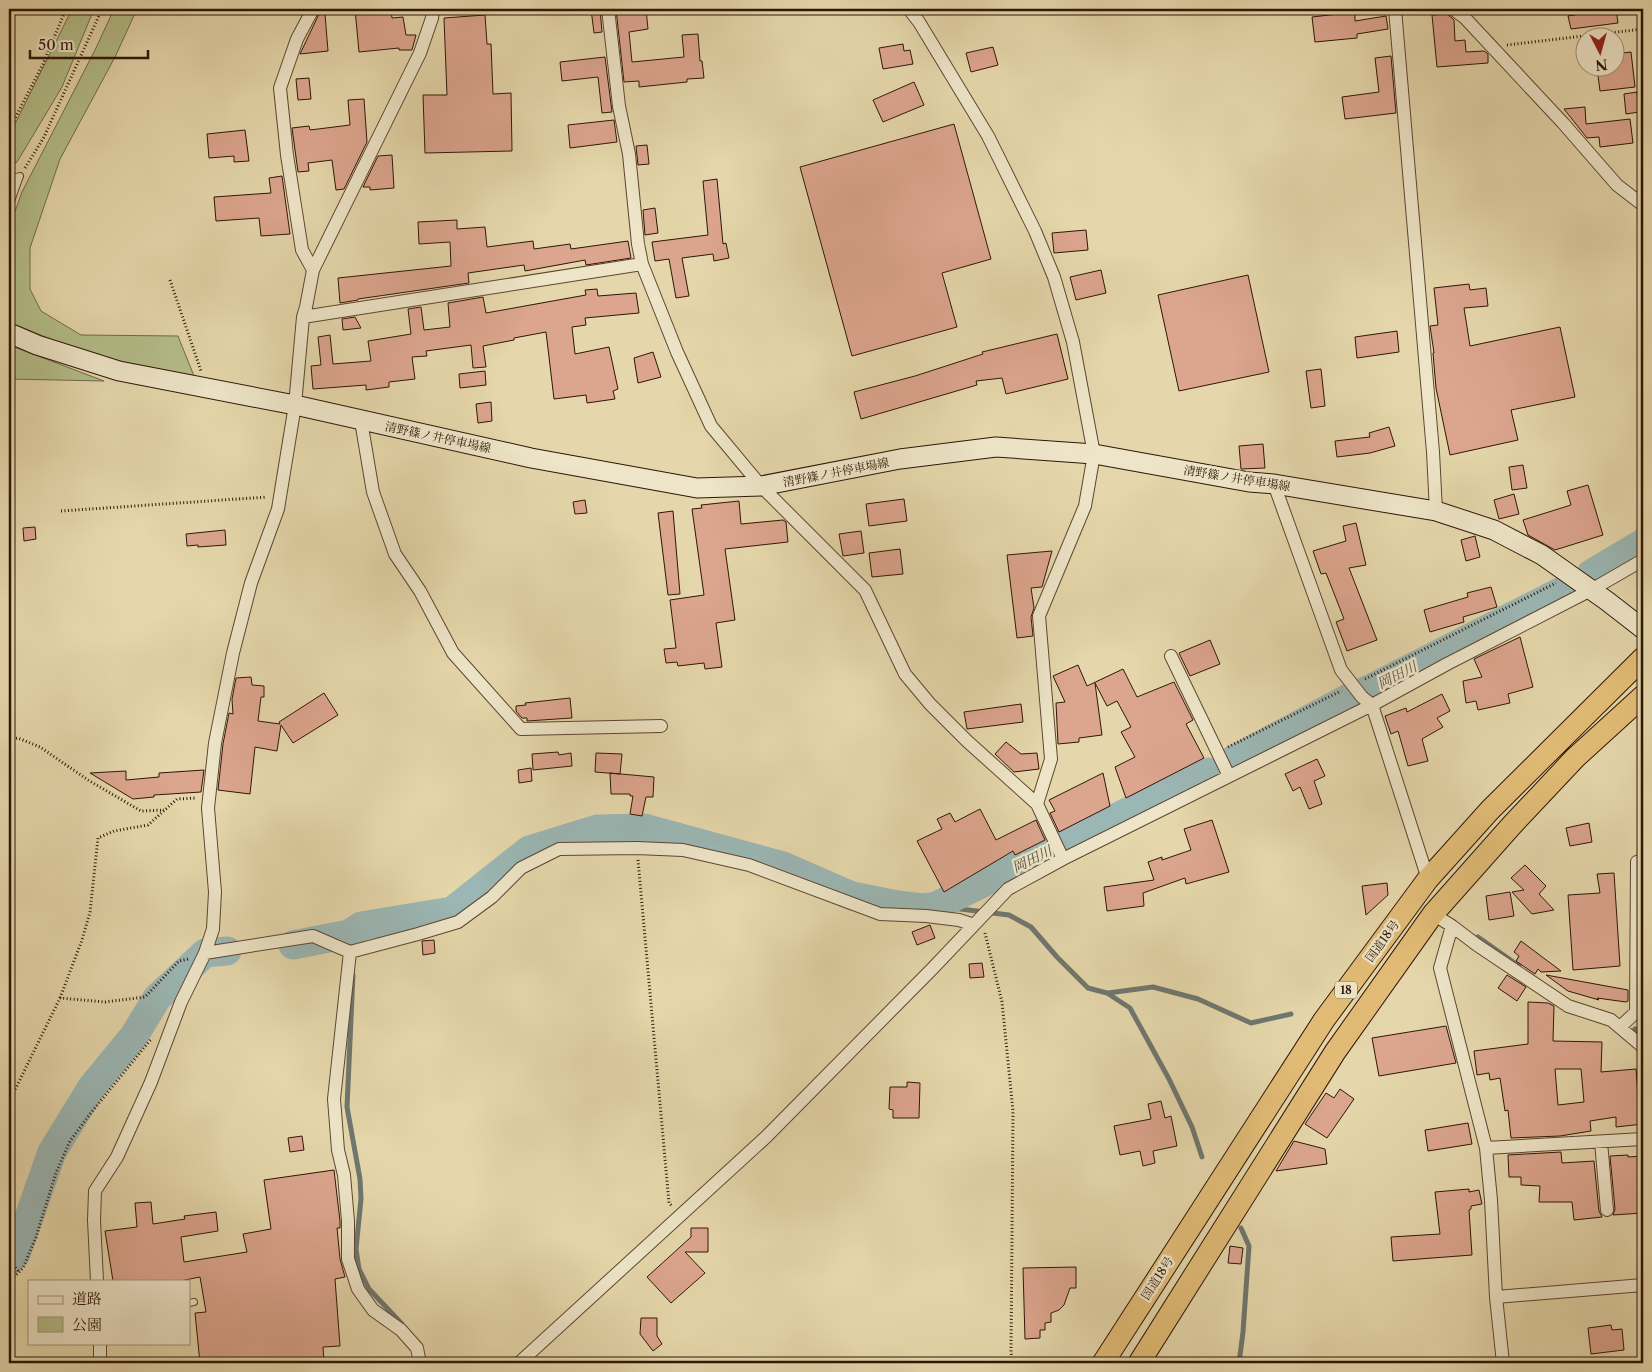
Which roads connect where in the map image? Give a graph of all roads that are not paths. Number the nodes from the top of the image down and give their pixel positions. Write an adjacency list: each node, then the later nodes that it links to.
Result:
1 (313, 9): 11 (street)
2 (433, 9): 11 (street)
3 (608, 9): 10 (street)
4 (910, 9): 16 (street)
5 (1395, 9): 19 (street)
6 (1453, 9): 8 (street)
7 (9, 179): 9 (lane)
8 (1643, 205)
9 (9, 207)
10 (642, 264): 12 (street); 18 (street)
11 (313, 270): 12 (street)
12 (302, 318): 14 (street)
13 (9, 333): 14 (main road, 清野篠ノ井停車場線)
14 (295, 405): 15 (main road, 清野篠ノ井停車場線); 37 (street)
15 (361, 421): 18 (main road, 清野篠ノ井停車場線); 27 (street)
16 (1094, 454): 17 (main road, 清野篠ノ井停車場線); 18 (main road, 清野篠ノ井停車場線); 29 (street)
17 (1274, 484): 19 (main road, 清野篠ノ井停車場線); 26 (street)
18 (761, 486): 29 (street)
19 (1436, 511): 21 (main road, 清野篠ノ井停車場線)
20 (1643, 560): 21 (street)
21 (1591, 590): 22 (main road, 清野篠ノ井停車場線); 26 (street)
22 (1643, 629)
23 (1171, 656): 28 (street)
24 (1643, 658): 32 (highway, 国道18号 / 18)
25 (1643, 696): 33 (highway, 国道18号 / 18)
26 (1372, 705): 28 (street); 32 (street)
27 (661, 726)
28 (1229, 776): 30 (street)
29 (1037, 804): 30 (street)
30 (1059, 851): 34 (street)
31 (1643, 861): 38 (street)
32 (1428, 879): 51 (highway, 国道18号 / 18)
33 (1433, 914): 35 (street); 52 (highway, 国道18号 / 18)
34 (980, 919): 36 (street); 50 (street)
35 (1452, 926): 38 (street); 42 (street)
36 (350, 952): 37 (street); 49 (street)
37 (205, 953): 44 (street)
38 (1620, 1027): 39 (street)
39 (1643, 1047)
40 (1643, 1139): 41 (street)
41 (1601, 1142): 42 (street); 43 (street)
42 (1486, 1148): 46 (street)
43 (1606, 1210)
44 (97, 1280)
45 (1643, 1284): 46 (street)
46 (1496, 1297): 53 (street)
47 (100, 1344): 48 (street)
48 (100, 1363)
49 (420, 1363)
50 (519, 1363)
51 (1103, 1363)
52 (1139, 1363)
53 (1503, 1363)

